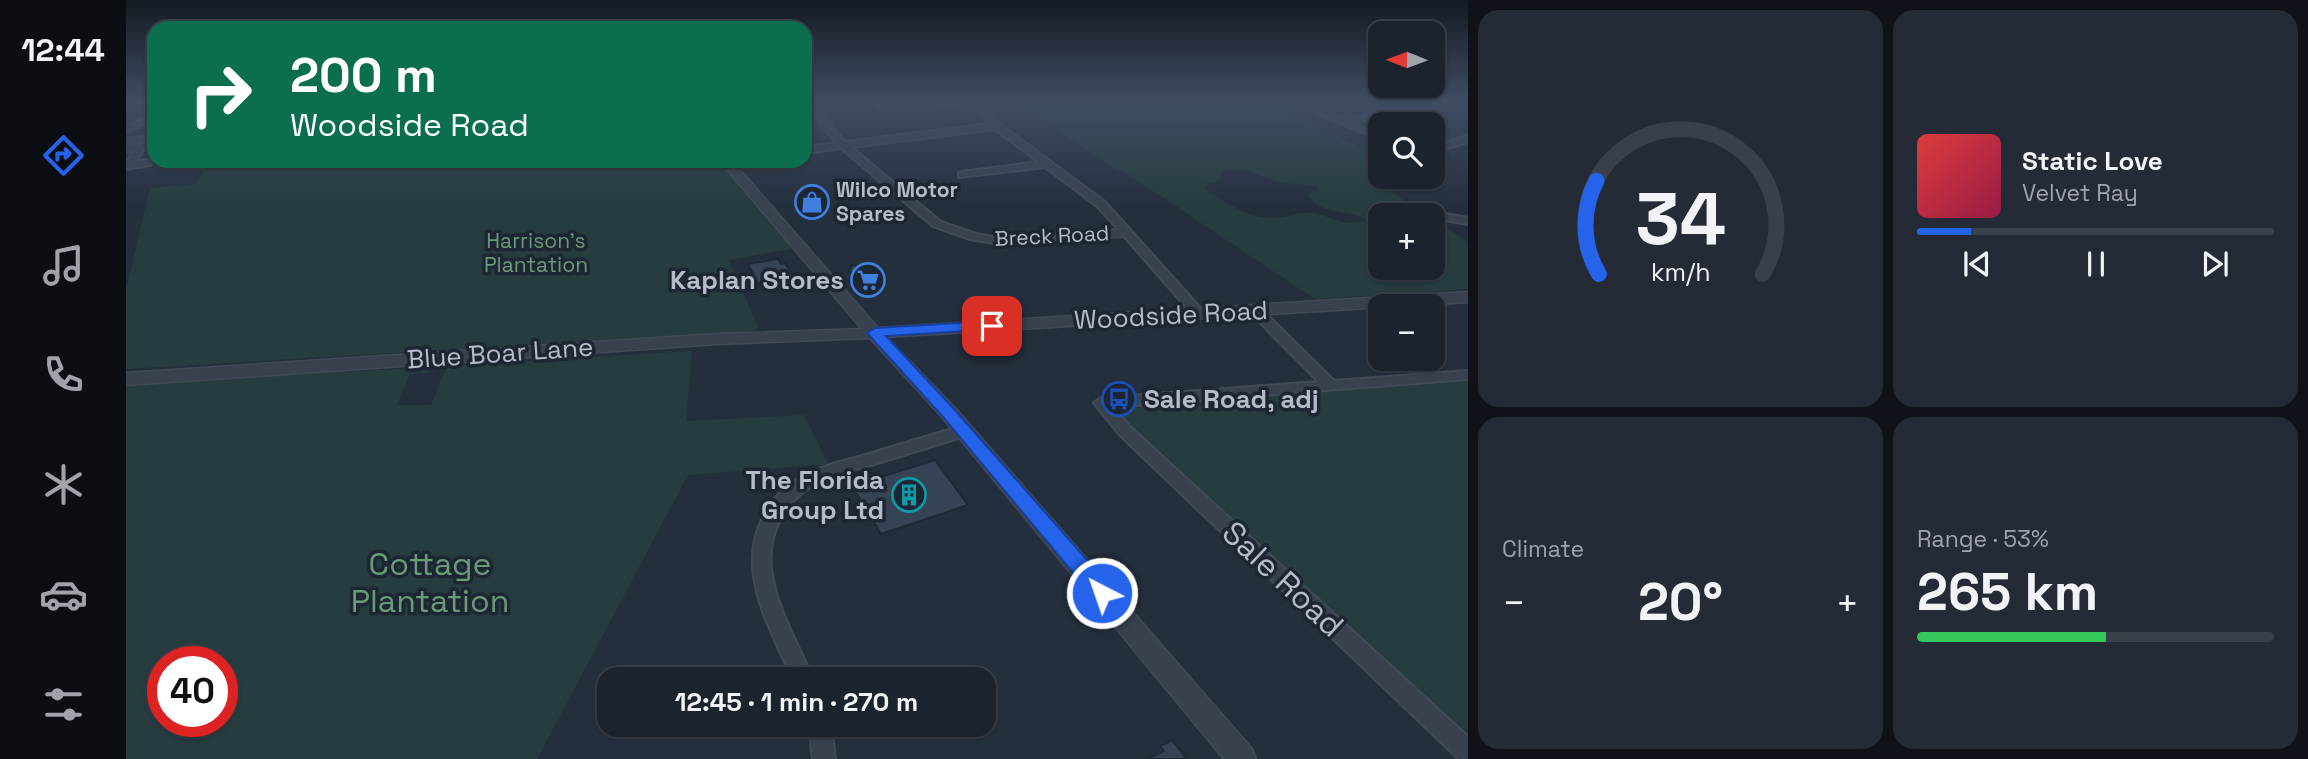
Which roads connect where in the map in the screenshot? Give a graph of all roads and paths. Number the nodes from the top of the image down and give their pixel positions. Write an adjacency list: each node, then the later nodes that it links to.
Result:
1 (835, 136): 8 (street, Breck Road)
2 (907, 136): 8 (street)
3 (1010, 136): 14 (street)
4 (1468, 139): 7 (street)
5 (147, 140): 6 (street)
6 (126, 142)
7 (1455, 142): 9 (street); 10 (street)
8 (842, 144): 12 (street); 20 (street, Breck Road)
9 (1445, 145)
10 (1468, 147)
11 (126, 148): 15 (street)
12 (812, 149)
13 (147, 163): 15 (street)
14 (1046, 164): 17 (street); 20 (street)
15 (128, 165)
16 (736, 168): 24 (street)
17 (962, 175)
18 (1445, 215): 19 (street)
19 (1468, 221)
20 (1127, 233): 23 (street)
21 (1468, 298): 22 (street, Woodside Road)
22 (1255, 310): 23 (street, Woodside Road); 27 (street)
23 (1198, 313): 24 (street, Woodside Road)
24 (875, 333): 26 (street, Blue Boar Lane); 28 (street)
25 (1468, 375): 27 (street, Sale Road)
26 (126, 379)
27 (1329, 384): 31 (street, Sale Road)
28 (963, 431): 29 (street); 33 (street)
29 (798, 667)
30 (821, 737): 32 (street)
31 (1468, 752)
32 (824, 759)
33 (1242, 759)

